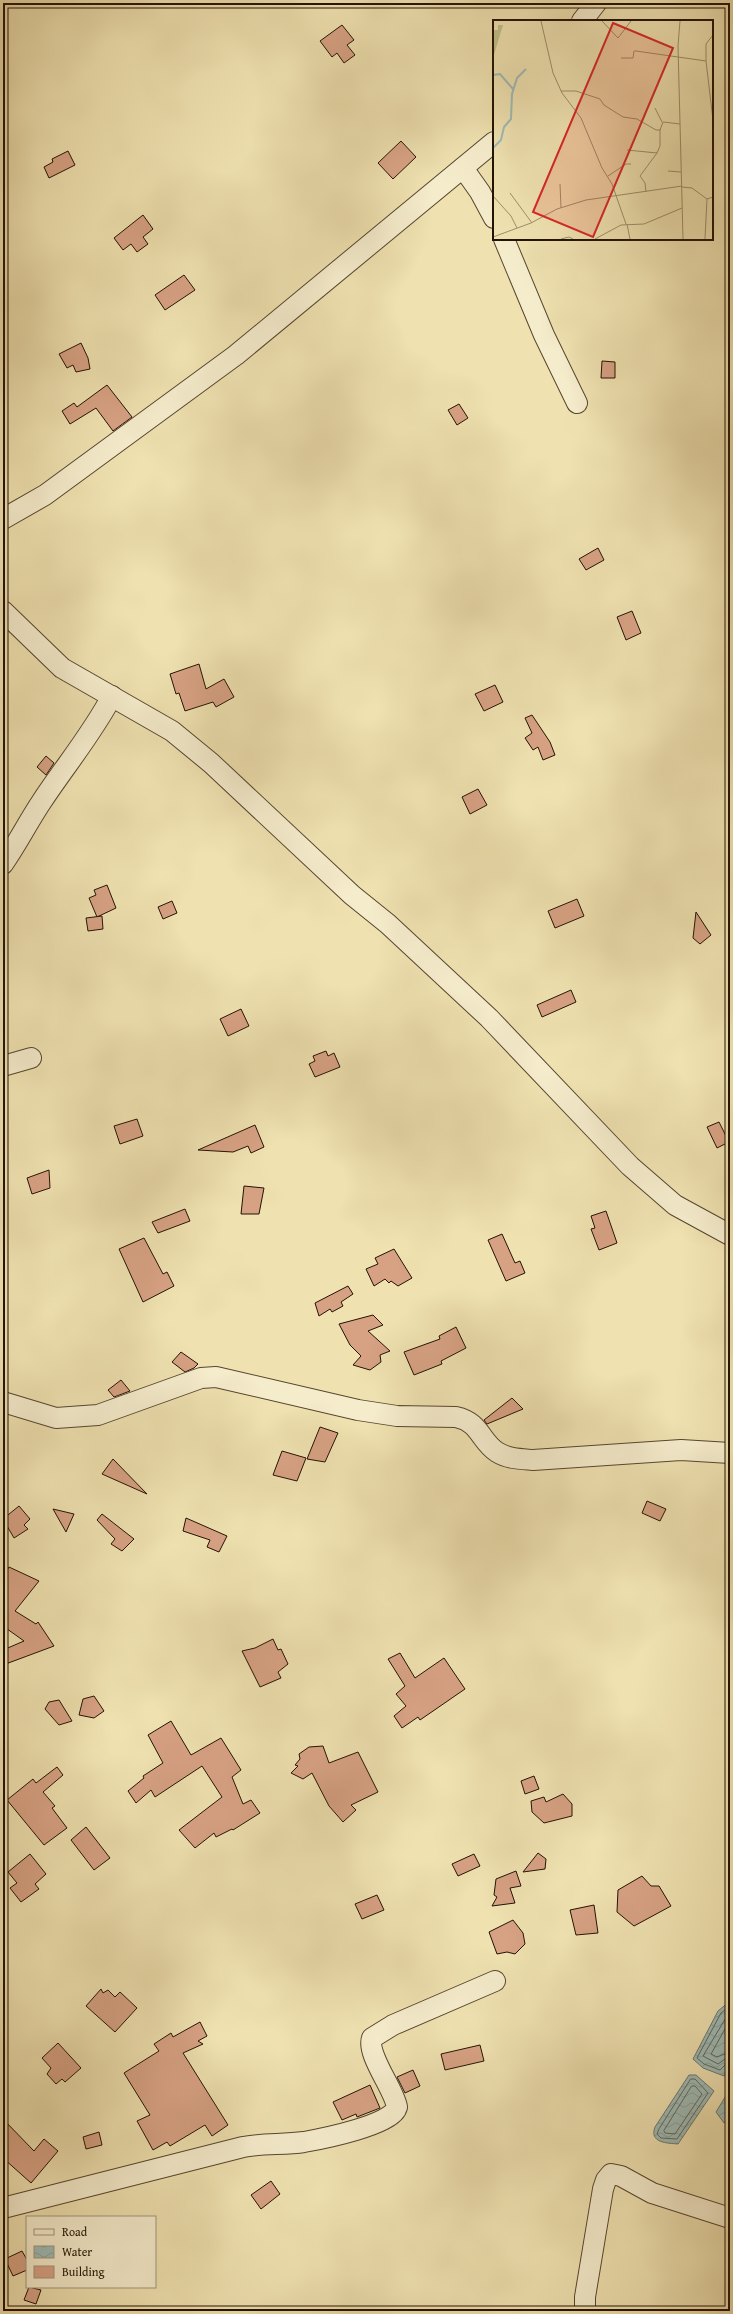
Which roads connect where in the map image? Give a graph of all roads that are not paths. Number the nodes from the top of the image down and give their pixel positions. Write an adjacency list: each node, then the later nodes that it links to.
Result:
1 (596, 3): 2 (street)
2 (583, 20)
3 (493, 143): 4 (street)
4 (463, 168): 5 (street); 8 (street)
5 (493, 216)
6 (504, 240): 7 (street)
7 (577, 403)
8 (3, 519)
9 (3, 611): 10 (street)
10 (112, 696): 11 (street); 14 (street)
11 (3, 864)
12 (31, 1058): 13 (street)
13 (3, 1066)
14 (730, 1235)
15 (3, 1402): 16 (street)
16 (730, 1453)
17 (495, 1981): 18 (street)
18 (3, 2208)
19 (730, 2218): 20 (street)
20 (584, 2311)

